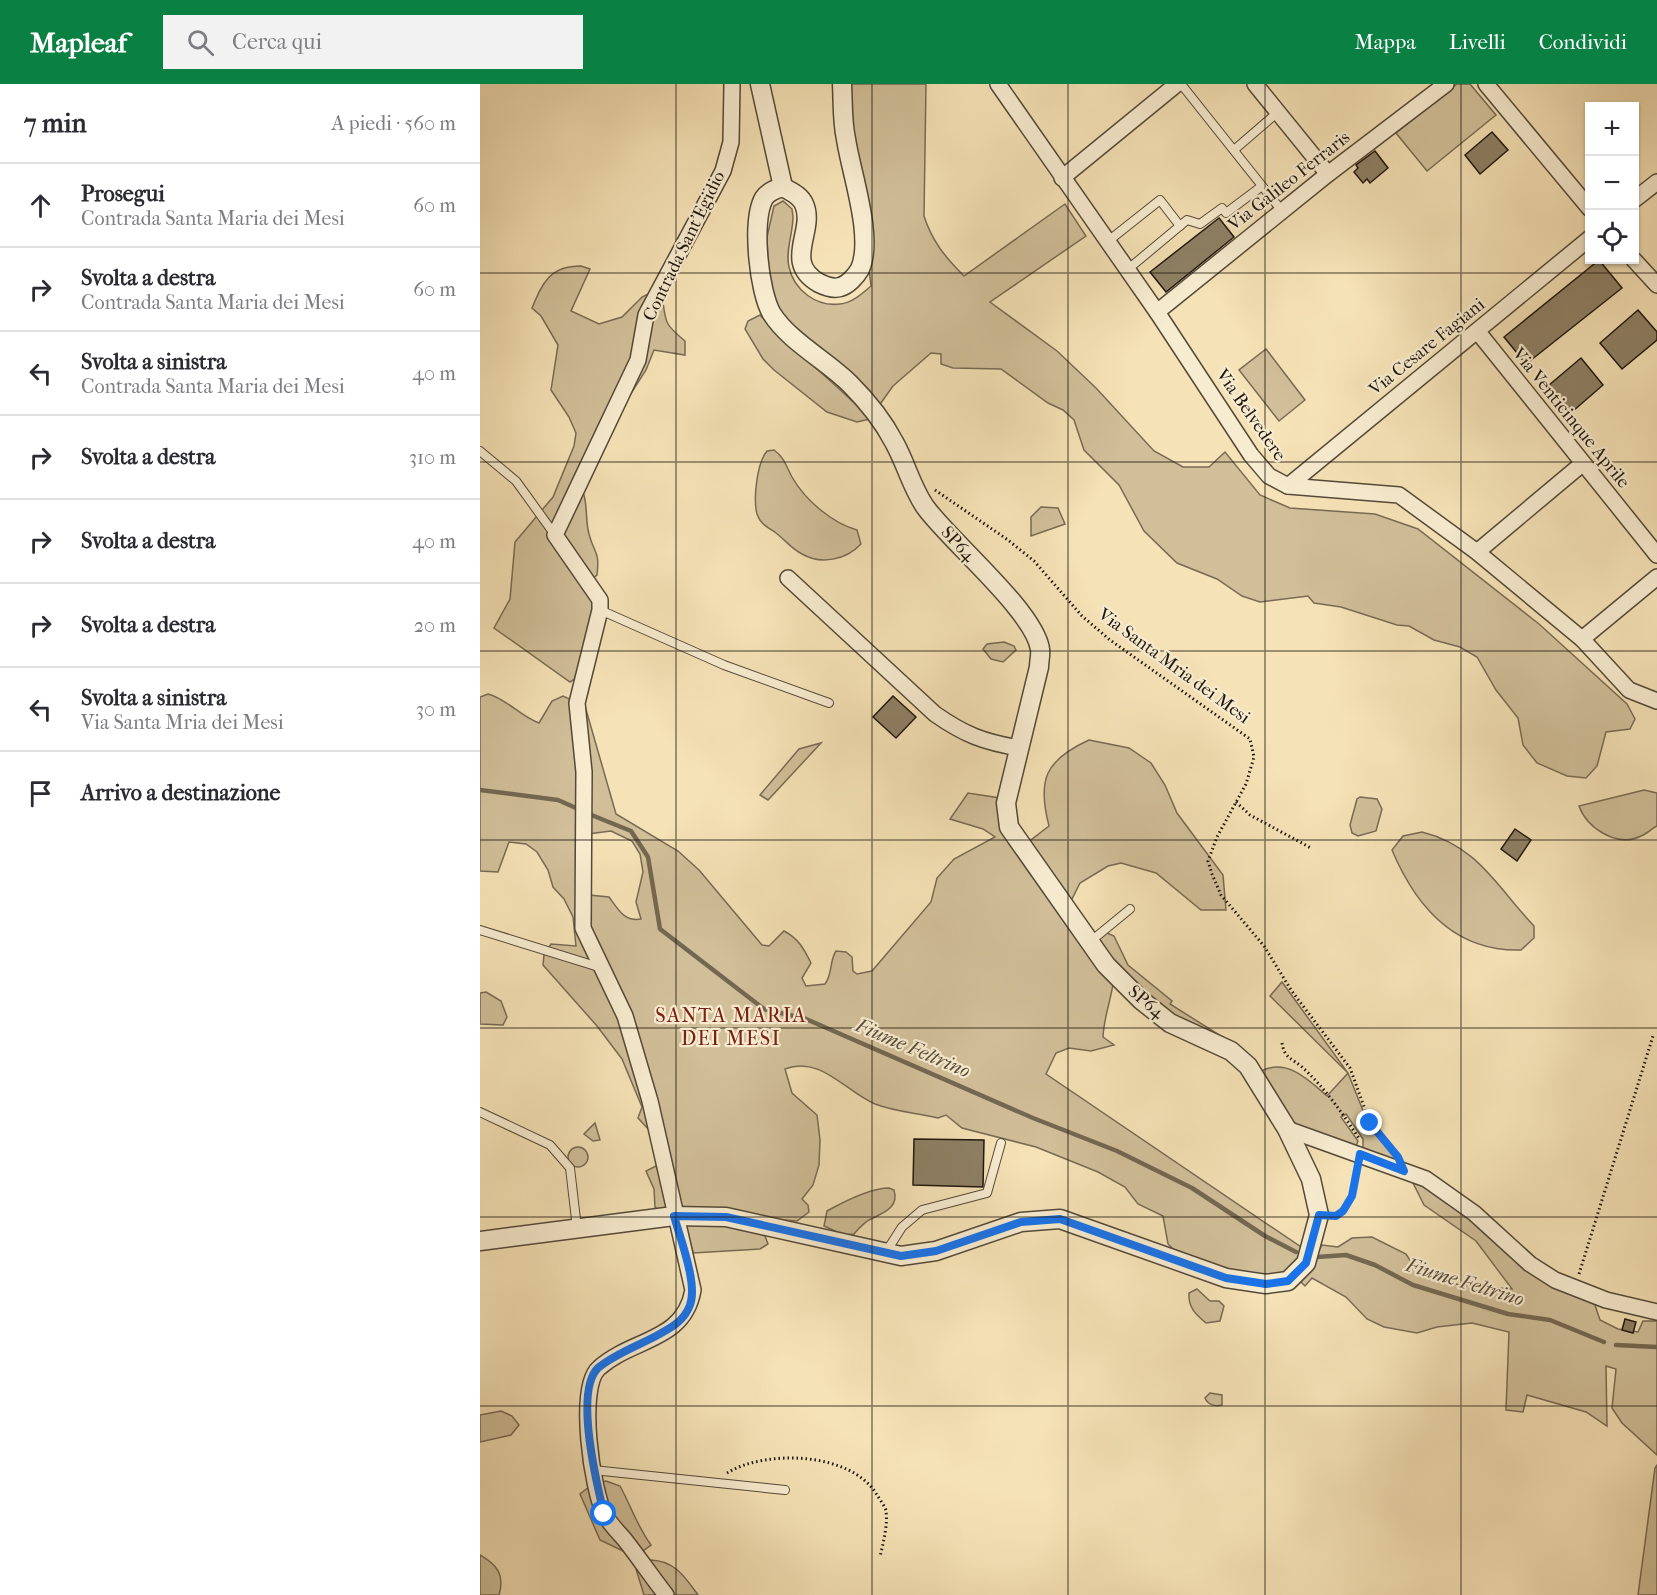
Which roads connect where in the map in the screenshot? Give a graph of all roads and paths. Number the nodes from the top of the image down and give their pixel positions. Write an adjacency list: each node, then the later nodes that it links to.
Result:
1 (732, 84): 31 (street, Contrada Sant'Egidio)
2 (760, 84): 15 (street)
3 (842, 84): 15 (street)
4 (998, 84): 12 (street, Via Belvedere)
5 (1179, 84): 10 (lane); 12 (street)
6 (1255, 84): 9 (street)
7 (1446, 84): 11 (street, Via Galileo Ferraris)
8 (1486, 84): 17 (street)
9 (1278, 112): 10 (lane); 11 (street)
10 (1234, 150): 14 (lane)
11 (1328, 174): 18 (street, Via Galileo Ferraris)
12 (1062, 178): 20 (street, Via Belvedere)
13 (1657, 182): 16 (street)
14 (1262, 186): 18 (lane); 19 (lane)
15 (783, 188): 29 (street, SP64)
16 (1639, 197)
17 (1585, 203)
18 (1282, 211): 25 (street, Via Galileo Ferraris)
19 (1180, 226): 20 (lane); 23 (lane)
20 (1107, 242): 23 (street, Via Belvedere)
21 (1585, 242): 26 (street, Via Cesare Fagiani)
22 (1638, 264): 24 (street)
23 (1127, 270): 25 (street, Via Belvedere)
24 (1657, 285)
25 (1157, 312): 30 (street, Via Belvedere)
26 (1478, 332): 28 (street, Via Venticinque Aprile); 30 (street, Via Cesare Fagiani)
27 (480, 451): 31 (lane)
28 (1582, 464): 32 (street); 33 (street, Via Venticinque Aprile)
29 (915, 485): 40 (street, SP64); 41 (path, Via Santa Mria dei Mesi)
30 (1288, 486): 32 (street, Via Belvedere)
31 (555, 535): 36 (street)
32 (1477, 552): 37 (street, Via Belvedere)
33 (1657, 555)
34 (1657, 577): 37 (street)
35 (788, 578): 40 (street)
36 (600, 610): 39 (lane); 46 (street)
37 (1582, 639): 38 (street, Via Belvedere)
38 (1657, 702)
39 (829, 703)
40 (1019, 748): 45 (street, SP64)
41 (1236, 802): 42 (path); 53 (path, Via Santa Mria dei Mesi)
42 (1311, 848)
43 (1130, 909): 45 (lane)
44 (480, 930): 46 (lane)
45 (1090, 942): 50 (street, SP64)
46 (602, 968): 55 (street)
47 (1653, 1036): 59 (path)
48 (1282, 1043): 52 (path)
49 (480, 1112): 56 (lane)
50 (1287, 1129): 52 (street); 54 (street, SP64)
51 (1001, 1143): 58 (lane)
52 (1360, 1154): 53 (street); 54 (path)
53 (1404, 1171): 59 (street)
54 (1319, 1215): 58 (street)
55 (674, 1216): 56 (street); 58 (street); 61 (street)
56 (577, 1228): 57 (street)
57 (480, 1241)
58 (885, 1254)
59 (1575, 1288): 60 (street)
60 (1657, 1312)
61 (594, 1470): 62 (lane); 65 (street)
62 (718, 1484): 63 (lane); 64 (path)
63 (785, 1490)
64 (880, 1557)
65 (666, 1595)

